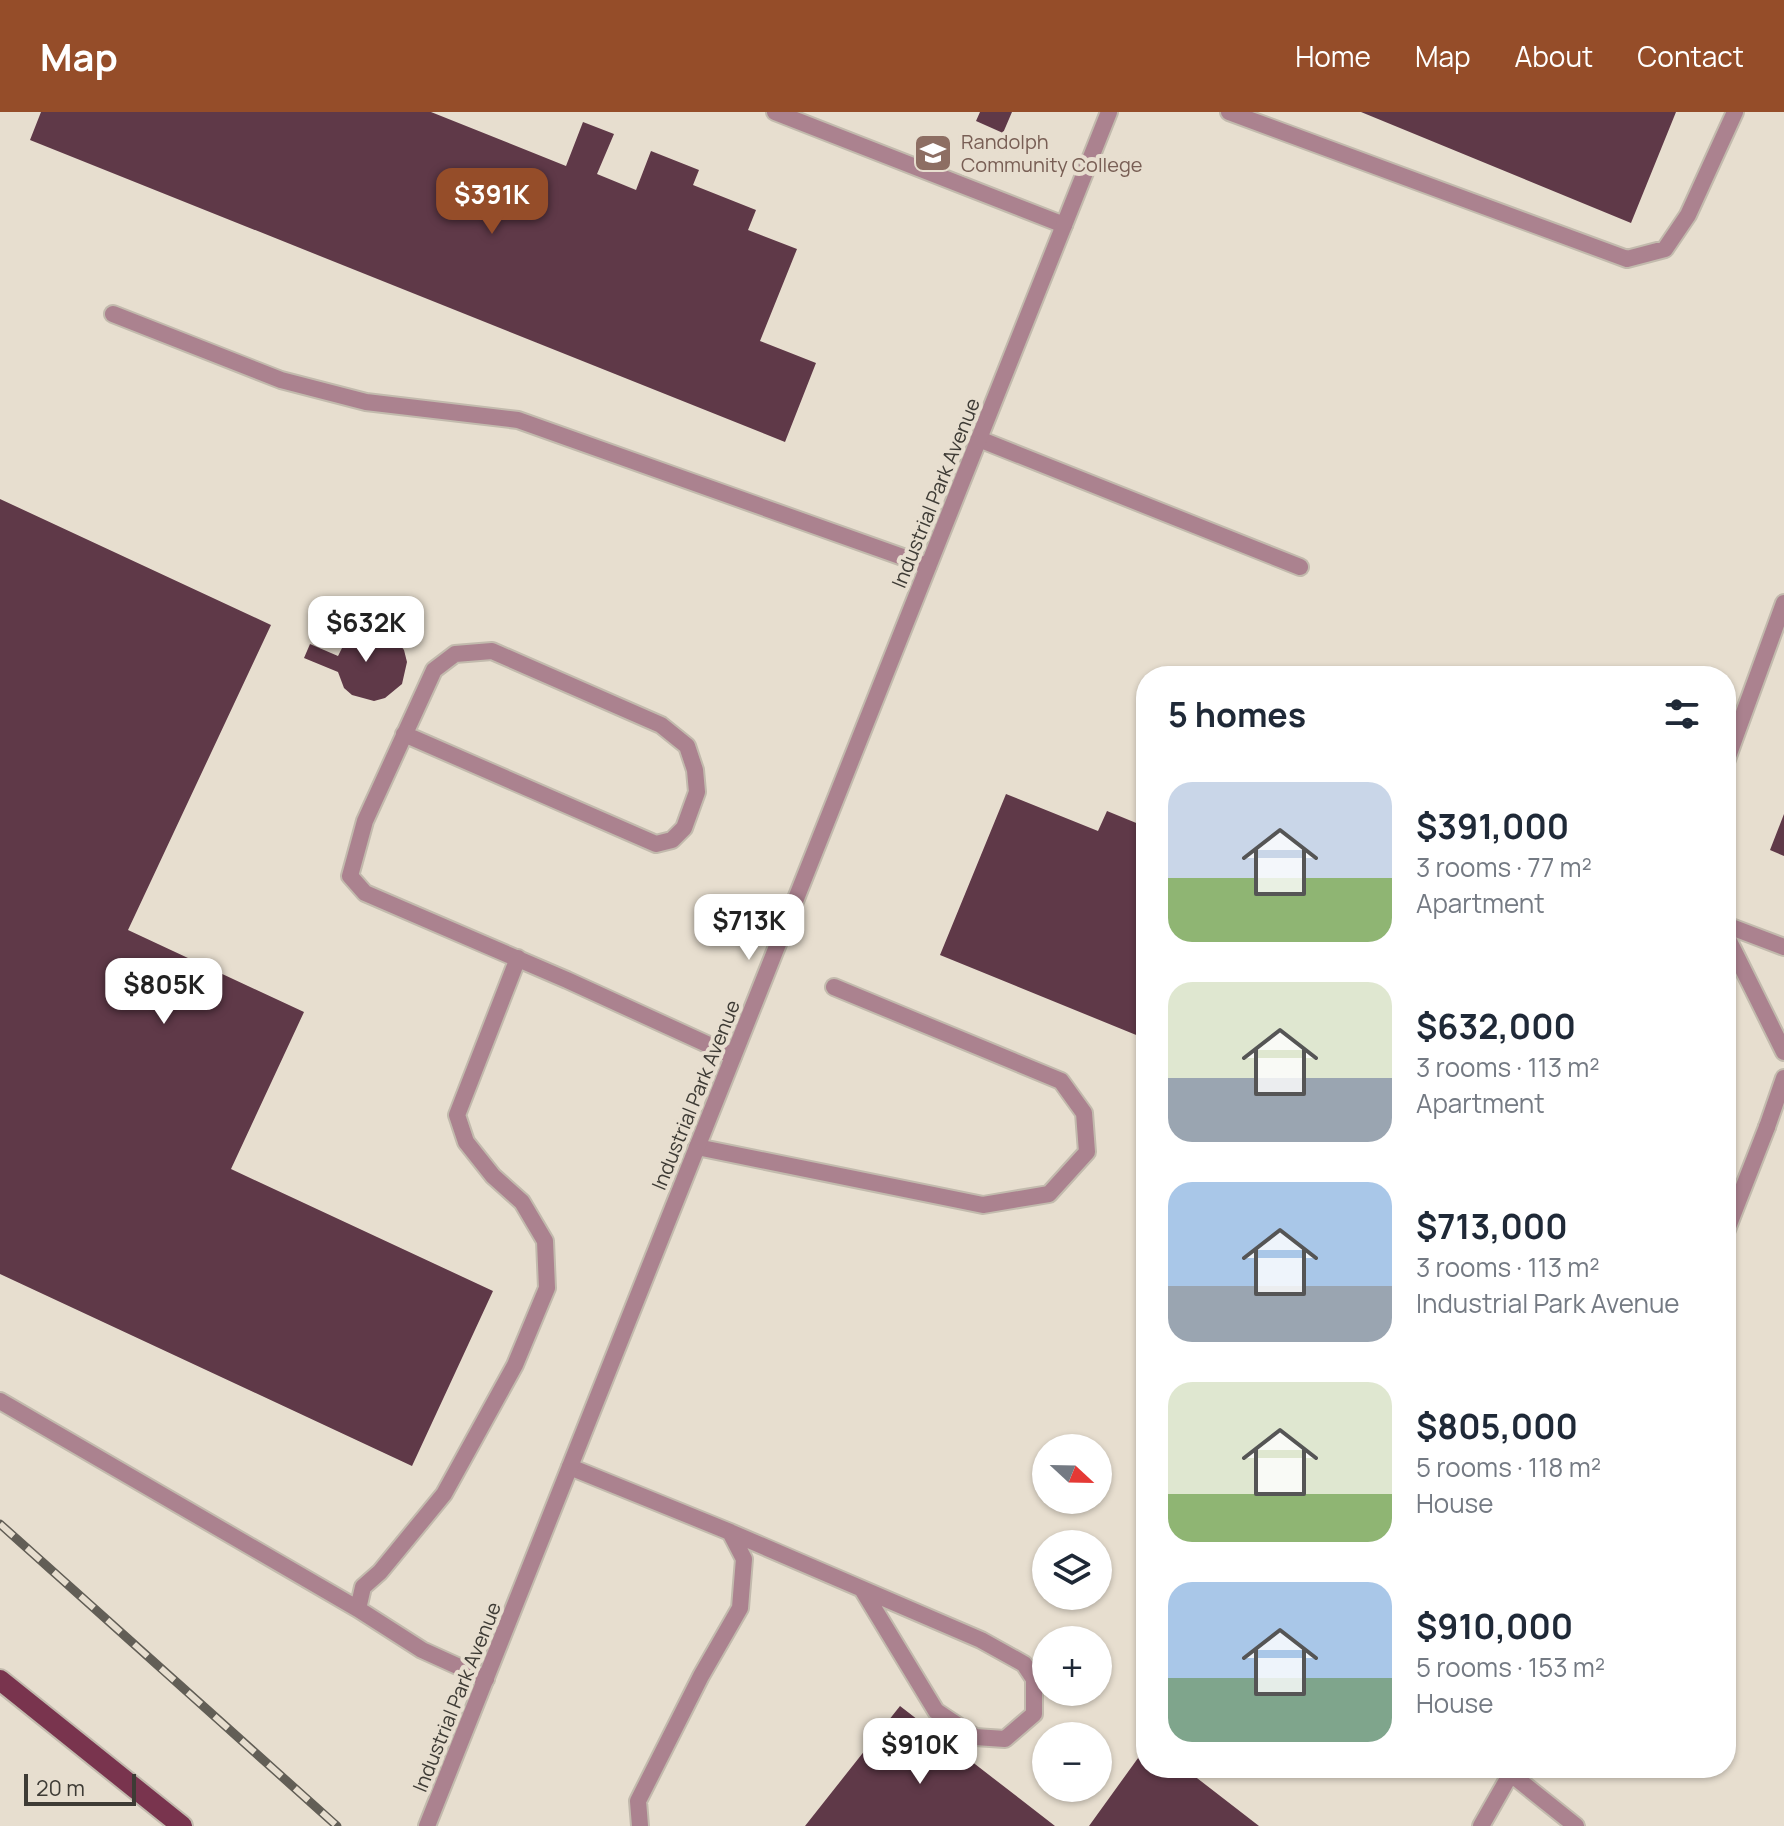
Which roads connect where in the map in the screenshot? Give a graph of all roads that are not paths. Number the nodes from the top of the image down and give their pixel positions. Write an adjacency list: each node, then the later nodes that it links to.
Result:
1 (775, 112): 5 (street)
2 (1109, 112): 5 (street, Industrial Park Avenue)
3 (1229, 112): 4 (street)
4 (1735, 112)
5 (1064, 225): 7 (street, Industrial Park Avenue)
6 (113, 314): 8 (street)
7 (979, 439): 8 (street, Industrial Park Avenue); 9 (street)
8 (928, 566): 19 (street, Industrial Park Avenue)
9 (1300, 567)
10 (1784, 603): 12 (street)
11 (404, 734): 11 (street); 16 (street)
12 (1736, 735)
13 (1736, 929): 14 (street)
14 (1784, 947)
15 (1736, 955): 18 (street)
16 (518, 958): 19 (street); 27 (street)
17 (834, 987): 21 (street)
18 (1784, 1052)
19 (733, 1056): 21 (street, Industrial Park Avenue)
20 (1784, 1078): 22 (street)
21 (697, 1147): 24 (street, Industrial Park Avenue)
22 (1736, 1206)
23 (0, 1401): 27 (street)
24 (570, 1467): 25 (street); 28 (street, Industrial Park Avenue)
25 (730, 1532): 26 (street); 34 (street)
26 (862, 1589): 26 (street)
27 (358, 1609): 28 (street)
28 (486, 1679): 33 (street, Industrial Park Avenue)
29 (0, 1680): 32 (main road)
30 (1509, 1778): 35 (street)
31 (1521, 1778): 36 (street)
32 (182, 1826)
33 (427, 1826)
34 (640, 1826)
35 (1481, 1826)
36 (1576, 1826)

